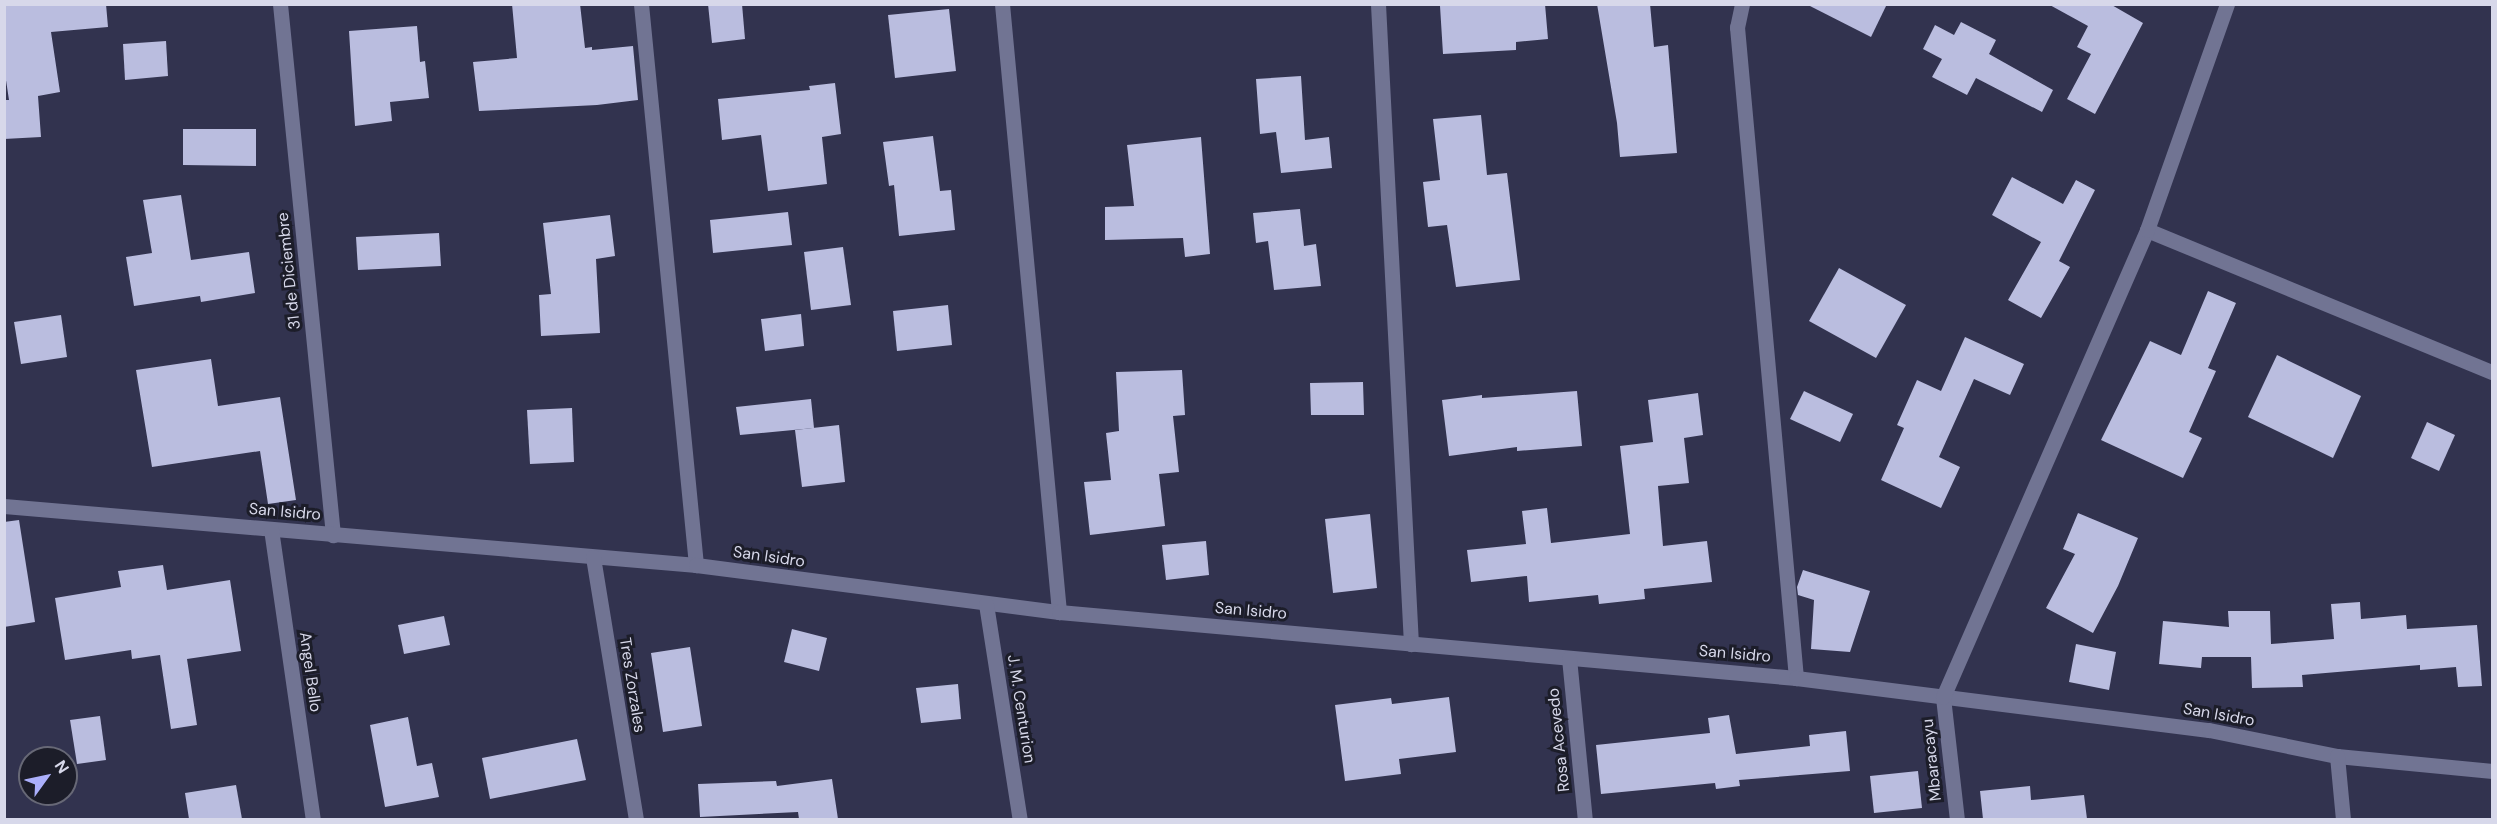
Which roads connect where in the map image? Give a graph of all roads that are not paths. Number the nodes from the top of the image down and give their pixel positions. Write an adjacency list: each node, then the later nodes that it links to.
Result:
1 (280, 4): 11 (street, 31 de Diciembre)
2 (641, 4): 13 (street)
3 (1002, 4): 15 (street)
4 (1378, 4): 16 (street)
5 (1742, 4): 18 (street)
6 (2227, 4): 7 (street)
7 (2146, 230): 8 (street); 19 (street)
8 (2493, 372)
9 (4, 506): 10 (street, San Isidro)
10 (272, 529): 11 (street, San Isidro); 22 (street, Angel Bello)
11 (333, 535): 12 (street, San Isidro)
12 (593, 556): 13 (street, San Isidro); 23 (street, Tres Zorzales)
13 (696, 565): 14 (street, San Isidro)
14 (986, 604): 15 (street, San Isidro); 24 (street, J. M. Centurion)
15 (1059, 612): 16 (street, San Isidro)
16 (1411, 644): 17 (street, San Isidro)
17 (1569, 658): 18 (street, San Isidro); 25 (street, Rosa Acevedo)
18 (1796, 678): 19 (street, San Isidro)
19 (1943, 697): 20 (street, San Isidro); 26 (street, Mbaracayu)
20 (2337, 756): 21 (street, San Isidro); 27 (street)
21 (2493, 771)
22 (313, 819)
23 (636, 819)
24 (1020, 819)
25 (1585, 819)
26 (1957, 819)
27 (2343, 819)

